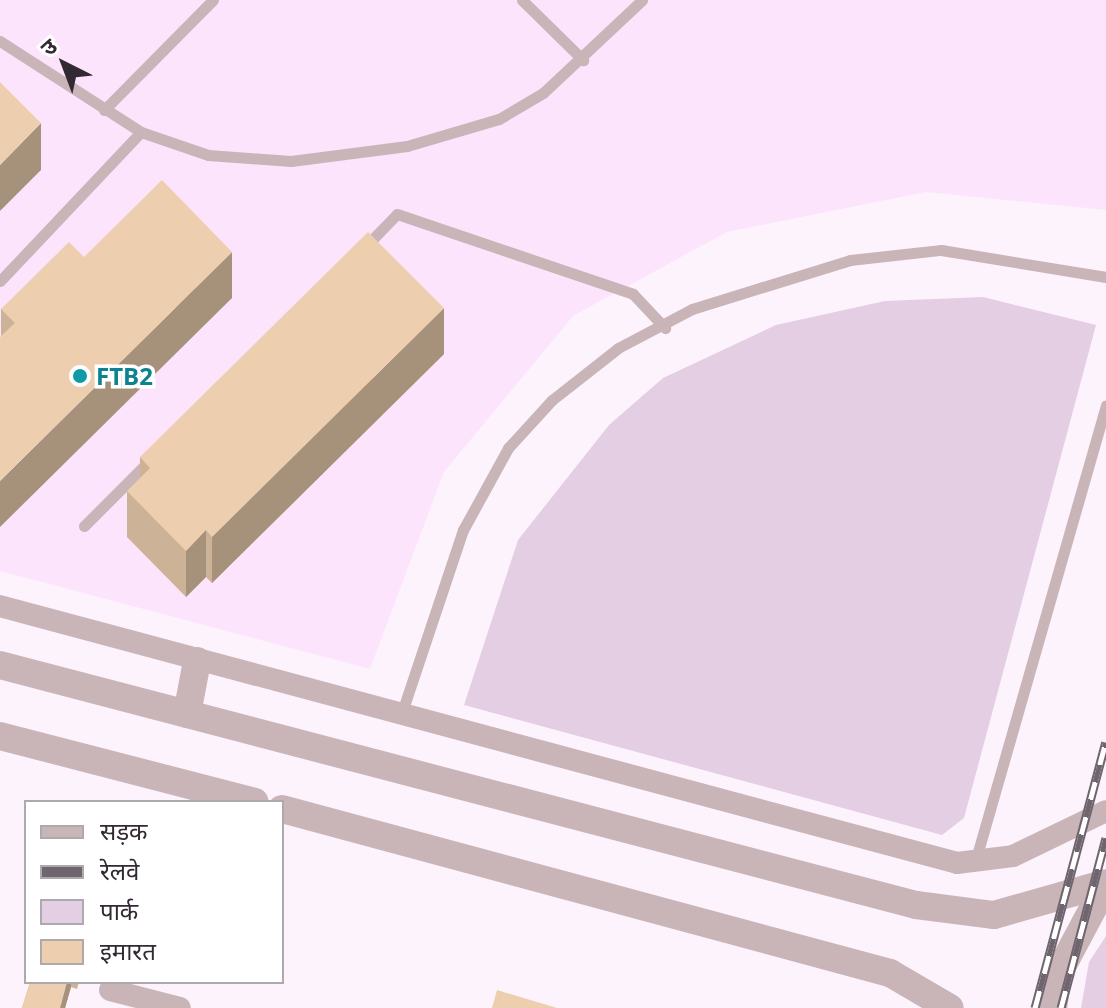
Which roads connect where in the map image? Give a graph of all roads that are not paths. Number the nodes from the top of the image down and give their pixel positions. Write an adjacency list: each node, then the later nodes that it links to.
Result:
1 (213, 0): 6 (lane)
2 (522, 0): 5 (lane)
3 (642, 0): 5 (lane)
4 (0, 41): 6 (lane)
5 (583, 60): 7 (lane)
6 (104, 110): 7 (lane)
7 (141, 132): 10 (lane)
8 (352, 259): 11 (lane)
9 (1106, 277): 11 (lane)
10 (0, 281)
11 (664, 326): 18 (lane)
12 (1106, 405): 24 (lane)
13 (162, 448): 14 (lane)
14 (84, 526)
15 (0, 606): 16 (street)
16 (197, 661): 18 (street); 19 (street)
17 (0, 665): 19 (street)
18 (402, 712): 24 (street)
19 (187, 714): 25 (street)
20 (0, 736): 21 (street)
21 (247, 800)
22 (284, 810): 27 (street)
23 (1106, 811): 24 (street)
24 (975, 863)
25 (1106, 883): 29 (street)
26 (109, 993): 28 (street)
27 (943, 1006)
28 (180, 1008)
29 (1053, 1008)

